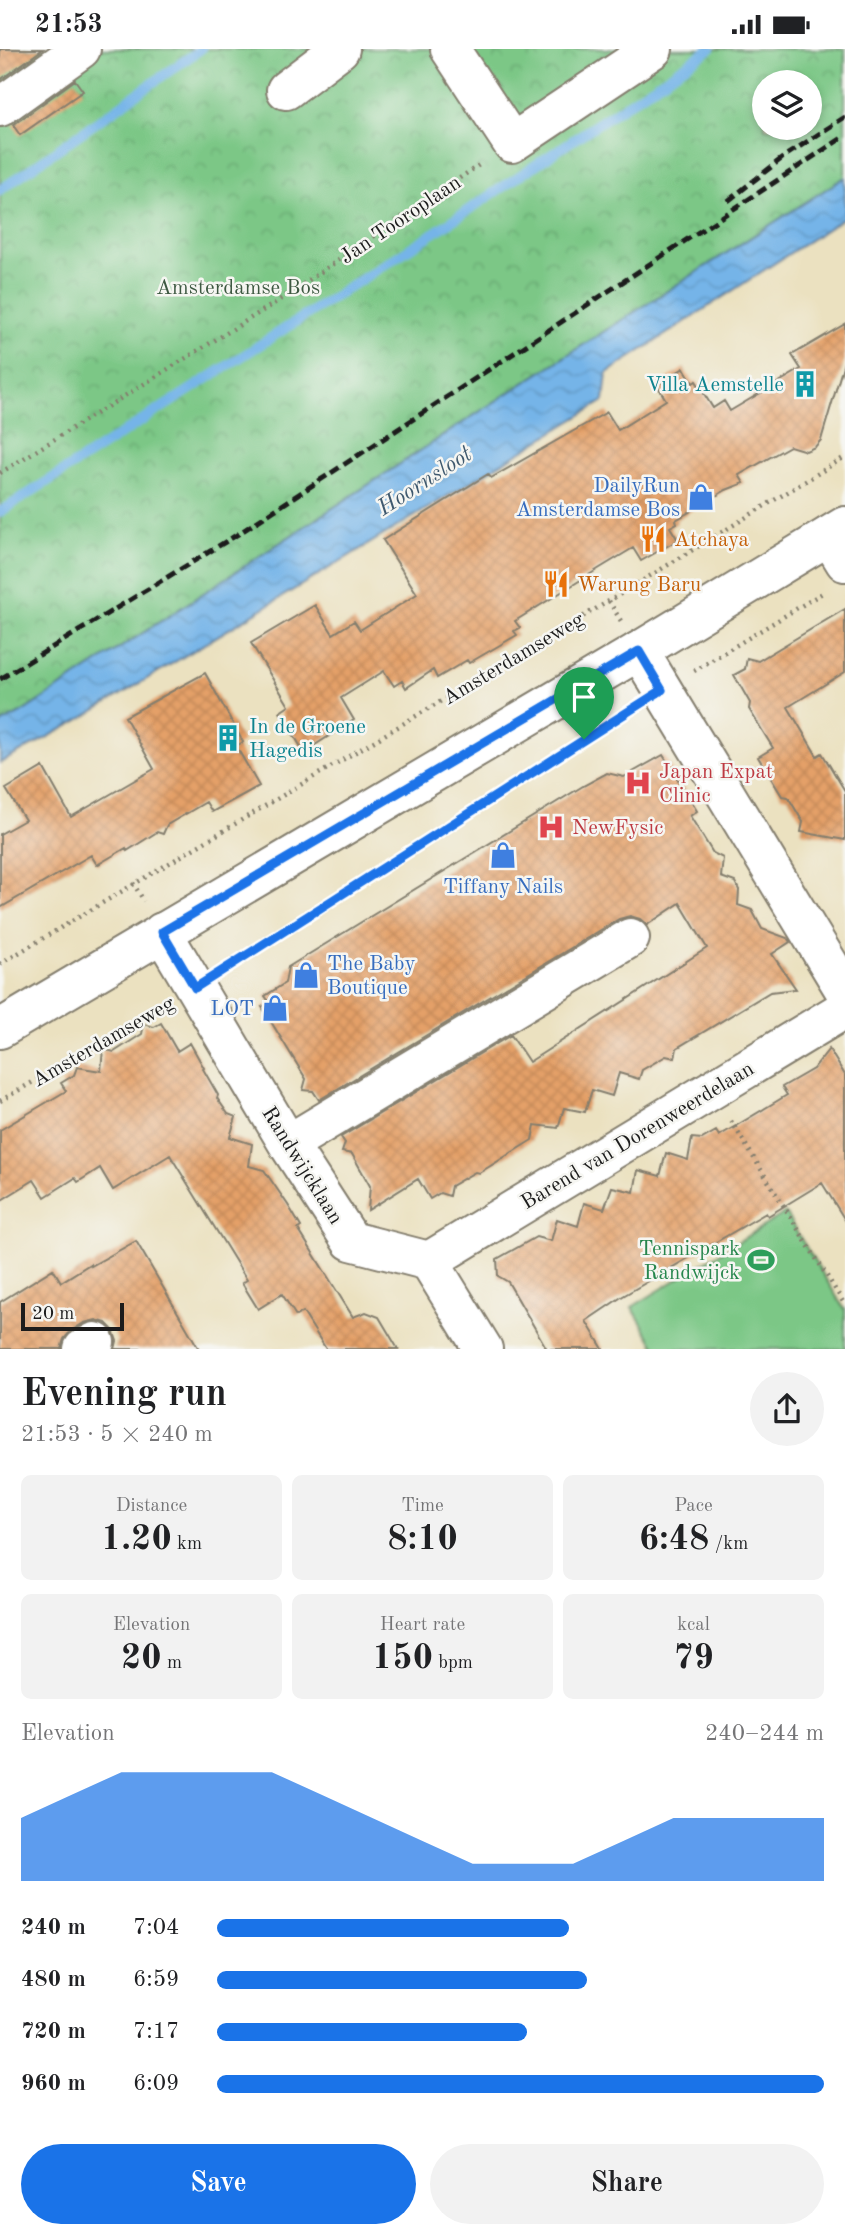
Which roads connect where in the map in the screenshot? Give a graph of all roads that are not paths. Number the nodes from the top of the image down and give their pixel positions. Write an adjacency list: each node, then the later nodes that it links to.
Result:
1 (81, 49): 6 (street)
2 (340, 49): 5 (street)
3 (450, 49): 4 (street)
4 (653, 49)
5 (286, 90)
6 (0, 107)
7 (838, 552): 8 (street)
8 (639, 651): 9 (street); 11 (street)
9 (162, 932): 13 (street); 14 (street, Randwijcklaan)
10 (630, 938): 14 (street)
11 (845, 991)
12 (845, 1009): 15 (street, Barend van Dorenweerdelaan)
13 (0, 1029)
14 (288, 1144): 15 (street, Randwijcklaan)
15 (429, 1261): 16 (street)
16 (483, 1349)

